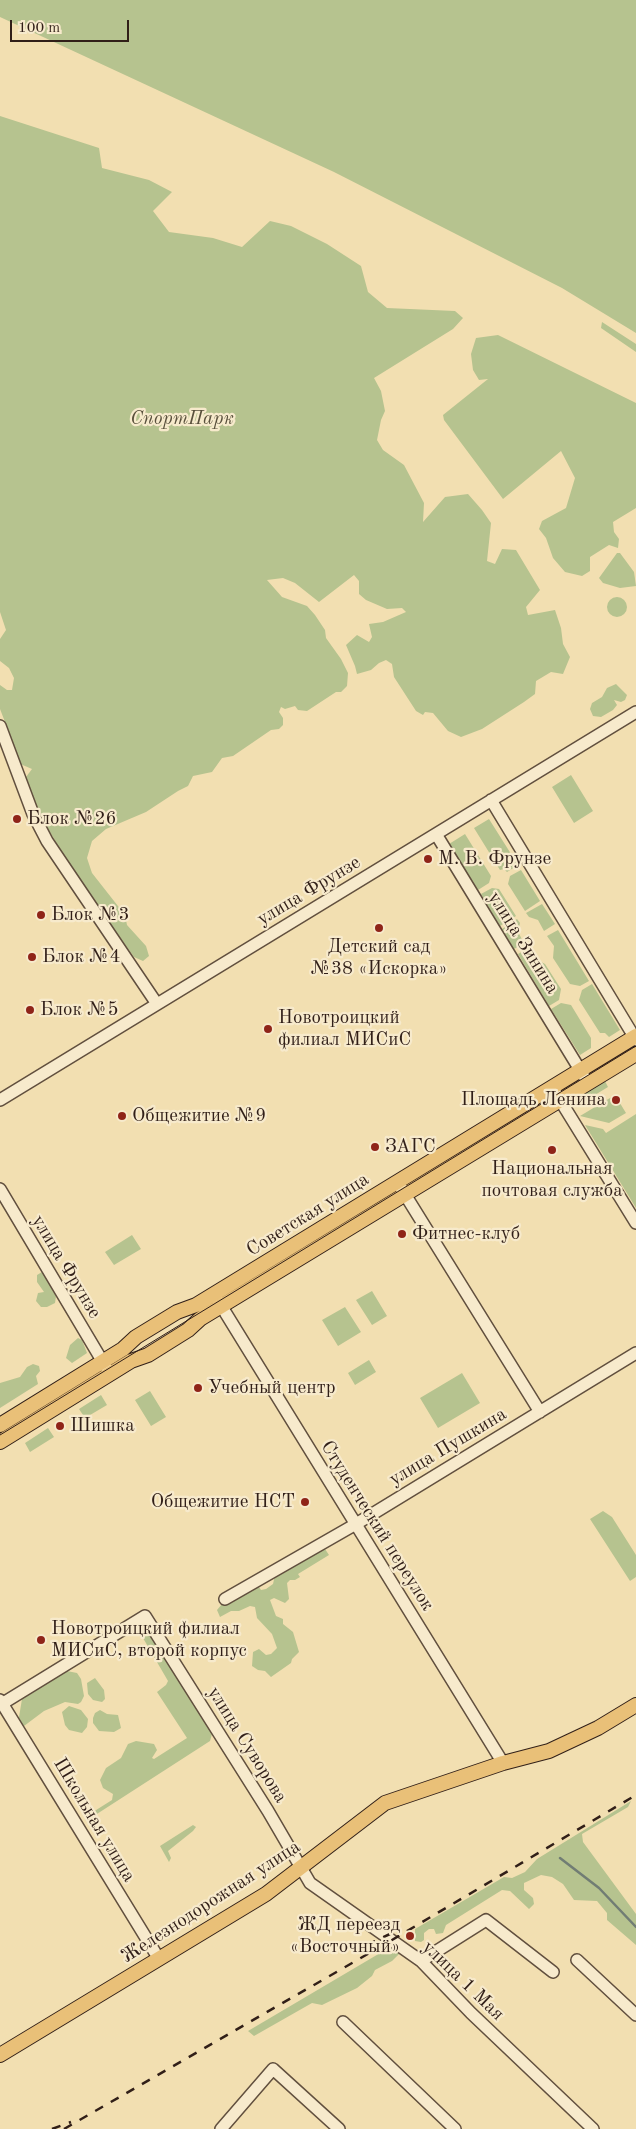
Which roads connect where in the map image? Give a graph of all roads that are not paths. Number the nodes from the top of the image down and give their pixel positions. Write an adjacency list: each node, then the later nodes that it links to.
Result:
1 (636, 712): 3 (street, улица Фрунзе)
2 (0, 726): 5 (street)
3 (491, 800): 4 (street, улица Фрунзе); 6 (street)
4 (436, 834): 5 (street, улица Фрунзе); 8 (street, улица Зинина)
5 (157, 1004): 11 (street, улица Фрунзе)
6 (635, 1038): 8 (main road, Советская улица)
7 (636, 1054): 9 (main road, Советская улица)
8 (580, 1070): 9 (street, улица Зинина); 10 (main road, Советская улица)
9 (588, 1083): 12 (main road, Советская улица)
10 (552, 1087): 12 (street); 13 (main road, Советская улица)
11 (0, 1100)
12 (560, 1100): 15 (main road, Советская улица); 16 (street)
13 (397, 1182): 15 (street); 17 (main road, Советская улица)
14 (0, 1190): 19 (street, улица Фрунзе)
15 (405, 1195): 17 (main road, Советская улица); 20 (street)
16 (636, 1223)
17 (218, 1300): 19 (main road, Советская улица); 19 (main road, Советская улица); 23 (street, Студенческий переулок)
18 (636, 1353): 20 (street, улица Пушкина)
19 (106, 1368): 21 (main road, Советская улица); 22 (main road, Советская улица)
20 (540, 1412): 23 (street, улица Пушкина)
21 (0, 1424)
22 (0, 1442)
23 (356, 1524): 24 (street, улица Пушкина); 27 (street, Студенческий переулок)
24 (226, 1599)
25 (1, 1703): 28 (street, улица Суворова); 29 (street, Школьная улица)
26 (636, 1706): 27 (main road, Железнодорожная улица)
27 (503, 1763): 28 (main road, Железнодорожная улица)
28 (302, 1868): 29 (main road, Железнодорожная улица); 31 (street, улица 1 Мая)
29 (159, 1959): 35 (main road, Железнодорожная улица)
30 (577, 1960): 33 (street)
31 (421, 1961): 32 (street); 39 (street, улица 1 Мая)
32 (553, 1972)
33 (636, 2015)
34 (343, 2022): 38 (street)
35 (0, 2055)
36 (221, 2129): 37 (street)
37 (339, 2129)
38 (455, 2129)
39 (593, 2129)

